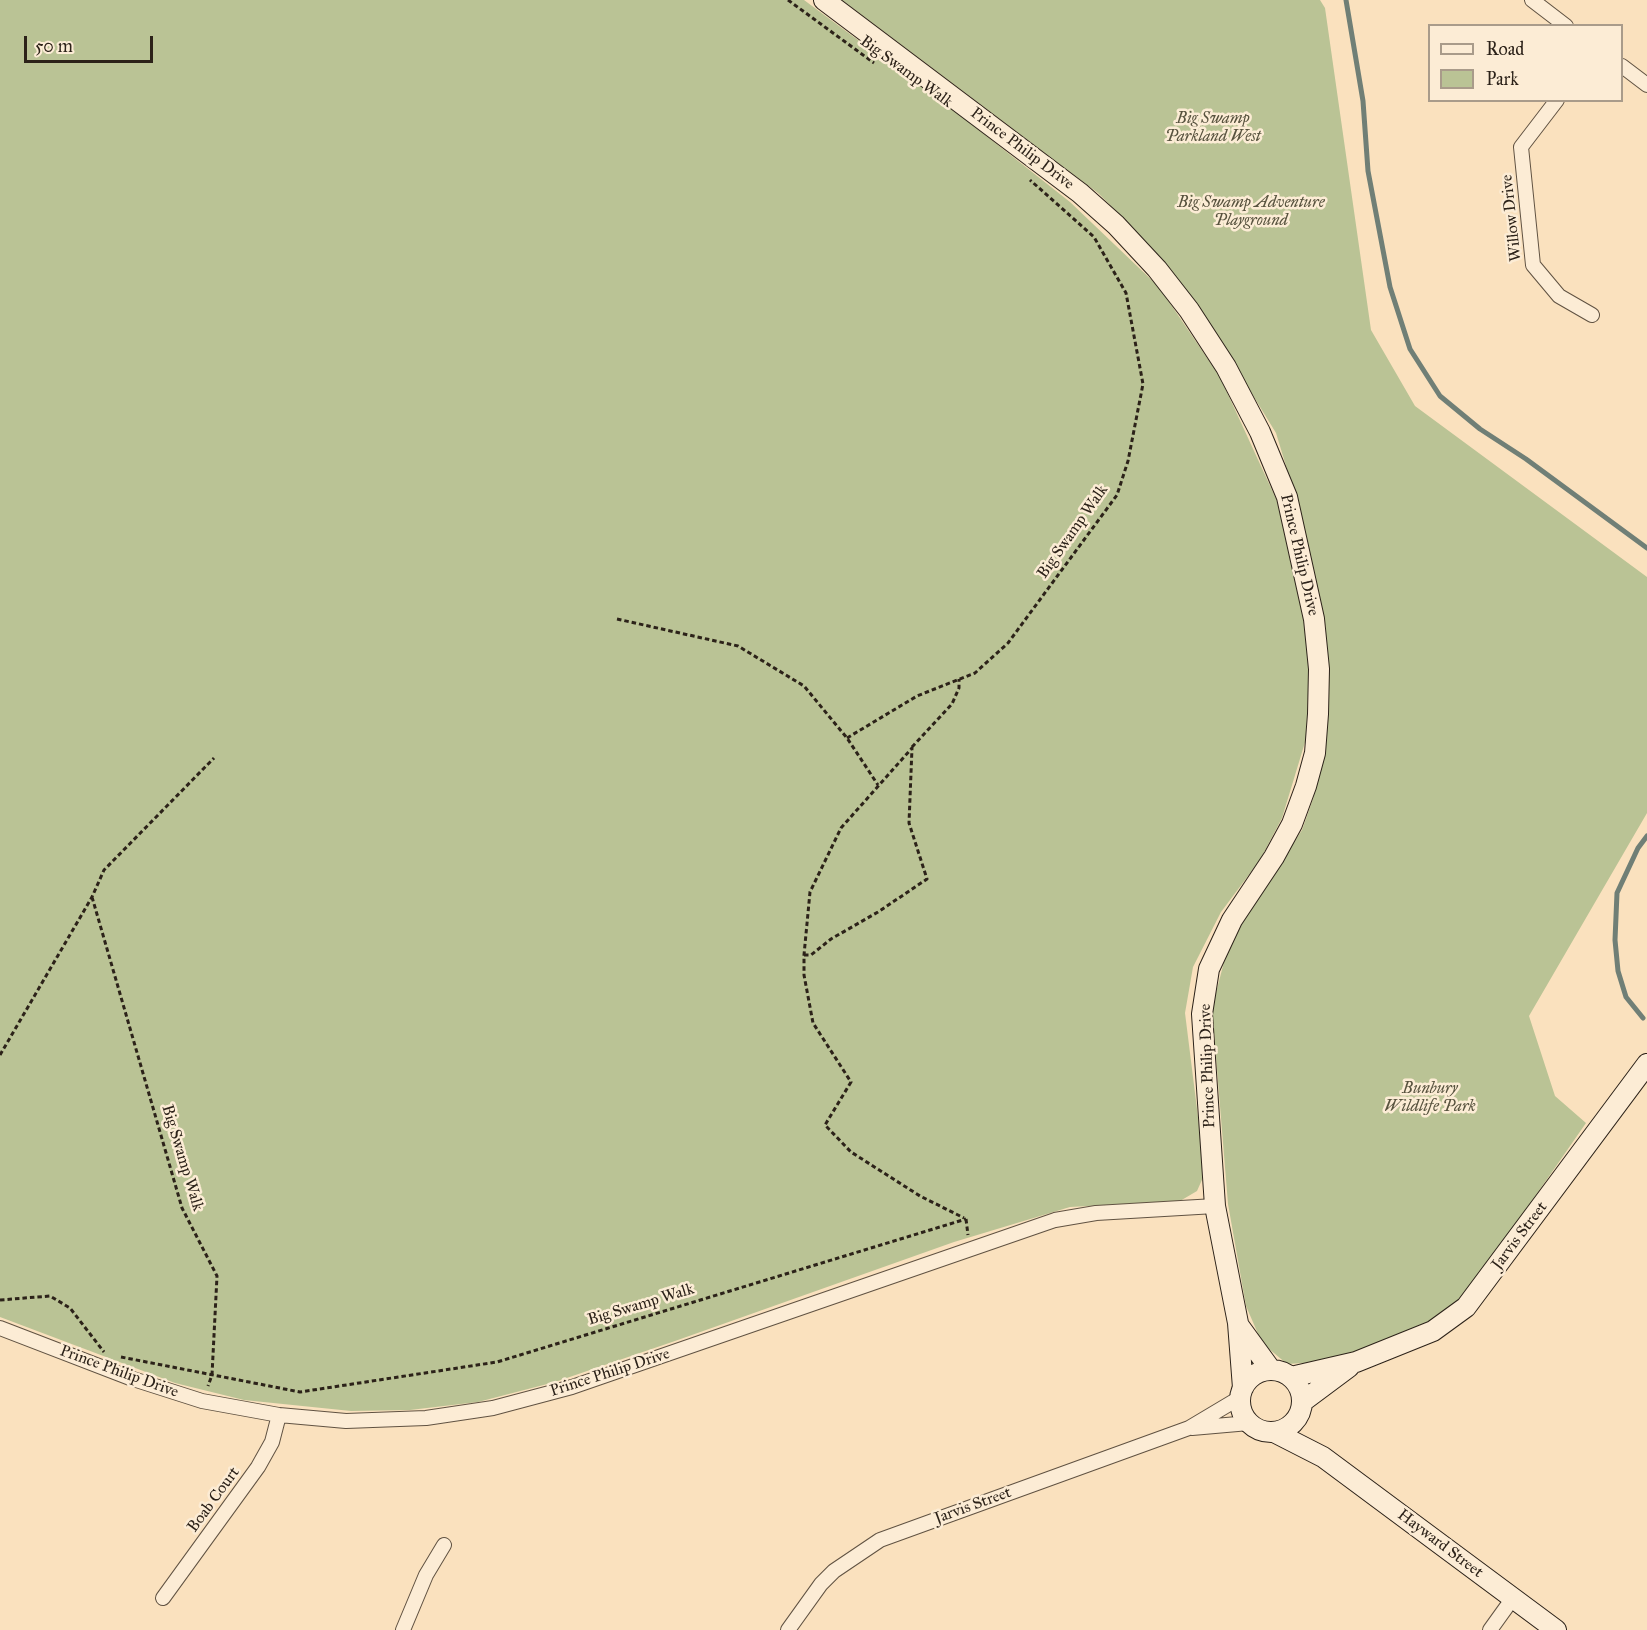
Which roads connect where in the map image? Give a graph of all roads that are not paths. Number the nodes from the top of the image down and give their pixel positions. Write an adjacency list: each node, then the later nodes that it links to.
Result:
1 (824, 0): 9 (street, Prince Philip Drive)
2 (1532, 0): 3 (street)
3 (1563, 24)
4 (1623, 67): 5 (street)
5 (1647, 85)
6 (1555, 102): 7 (street, Willow Drive)
7 (1592, 315)
8 (1647, 1064): 12 (street, Jarvis Street)
9 (1215, 1206): 10 (street, Prince Philip Drive); 17 (street, Prince Philip Drive)
10 (1238, 1323): 13 (street, Prince Philip Drive); 15 (street, Prince Philip Drive)
11 (0, 1328): 17 (street, Prince Philip Drive)
12 (1356, 1362): 14 (street, Jarvis Street); 16 (street, Jarvis Street)
13 (1271, 1370): 14 (street); 15 (street)
14 (1291, 1377): 16 (street)
15 (1242, 1392): 18 (street); 19 (street, Jarvis Street)
16 (1300, 1410): 20 (street); 21 (street, Hayward Street)
17 (279, 1415): 23 (street, Boab Court)
18 (1249, 1423): 19 (street, Jarvis Street); 20 (street)
19 (1189, 1428): 26 (street, Jarvis Street)
20 (1274, 1432): 21 (street, Hayward Street)
21 (1323, 1457): 24 (street, Hayward Street)
22 (444, 1545): 25 (street)
23 (163, 1598)
24 (1513, 1598): 27 (street); 28 (street, Hayward Street)
25 (403, 1630)
26 (788, 1630)
27 (1490, 1630)
28 (1556, 1630)

